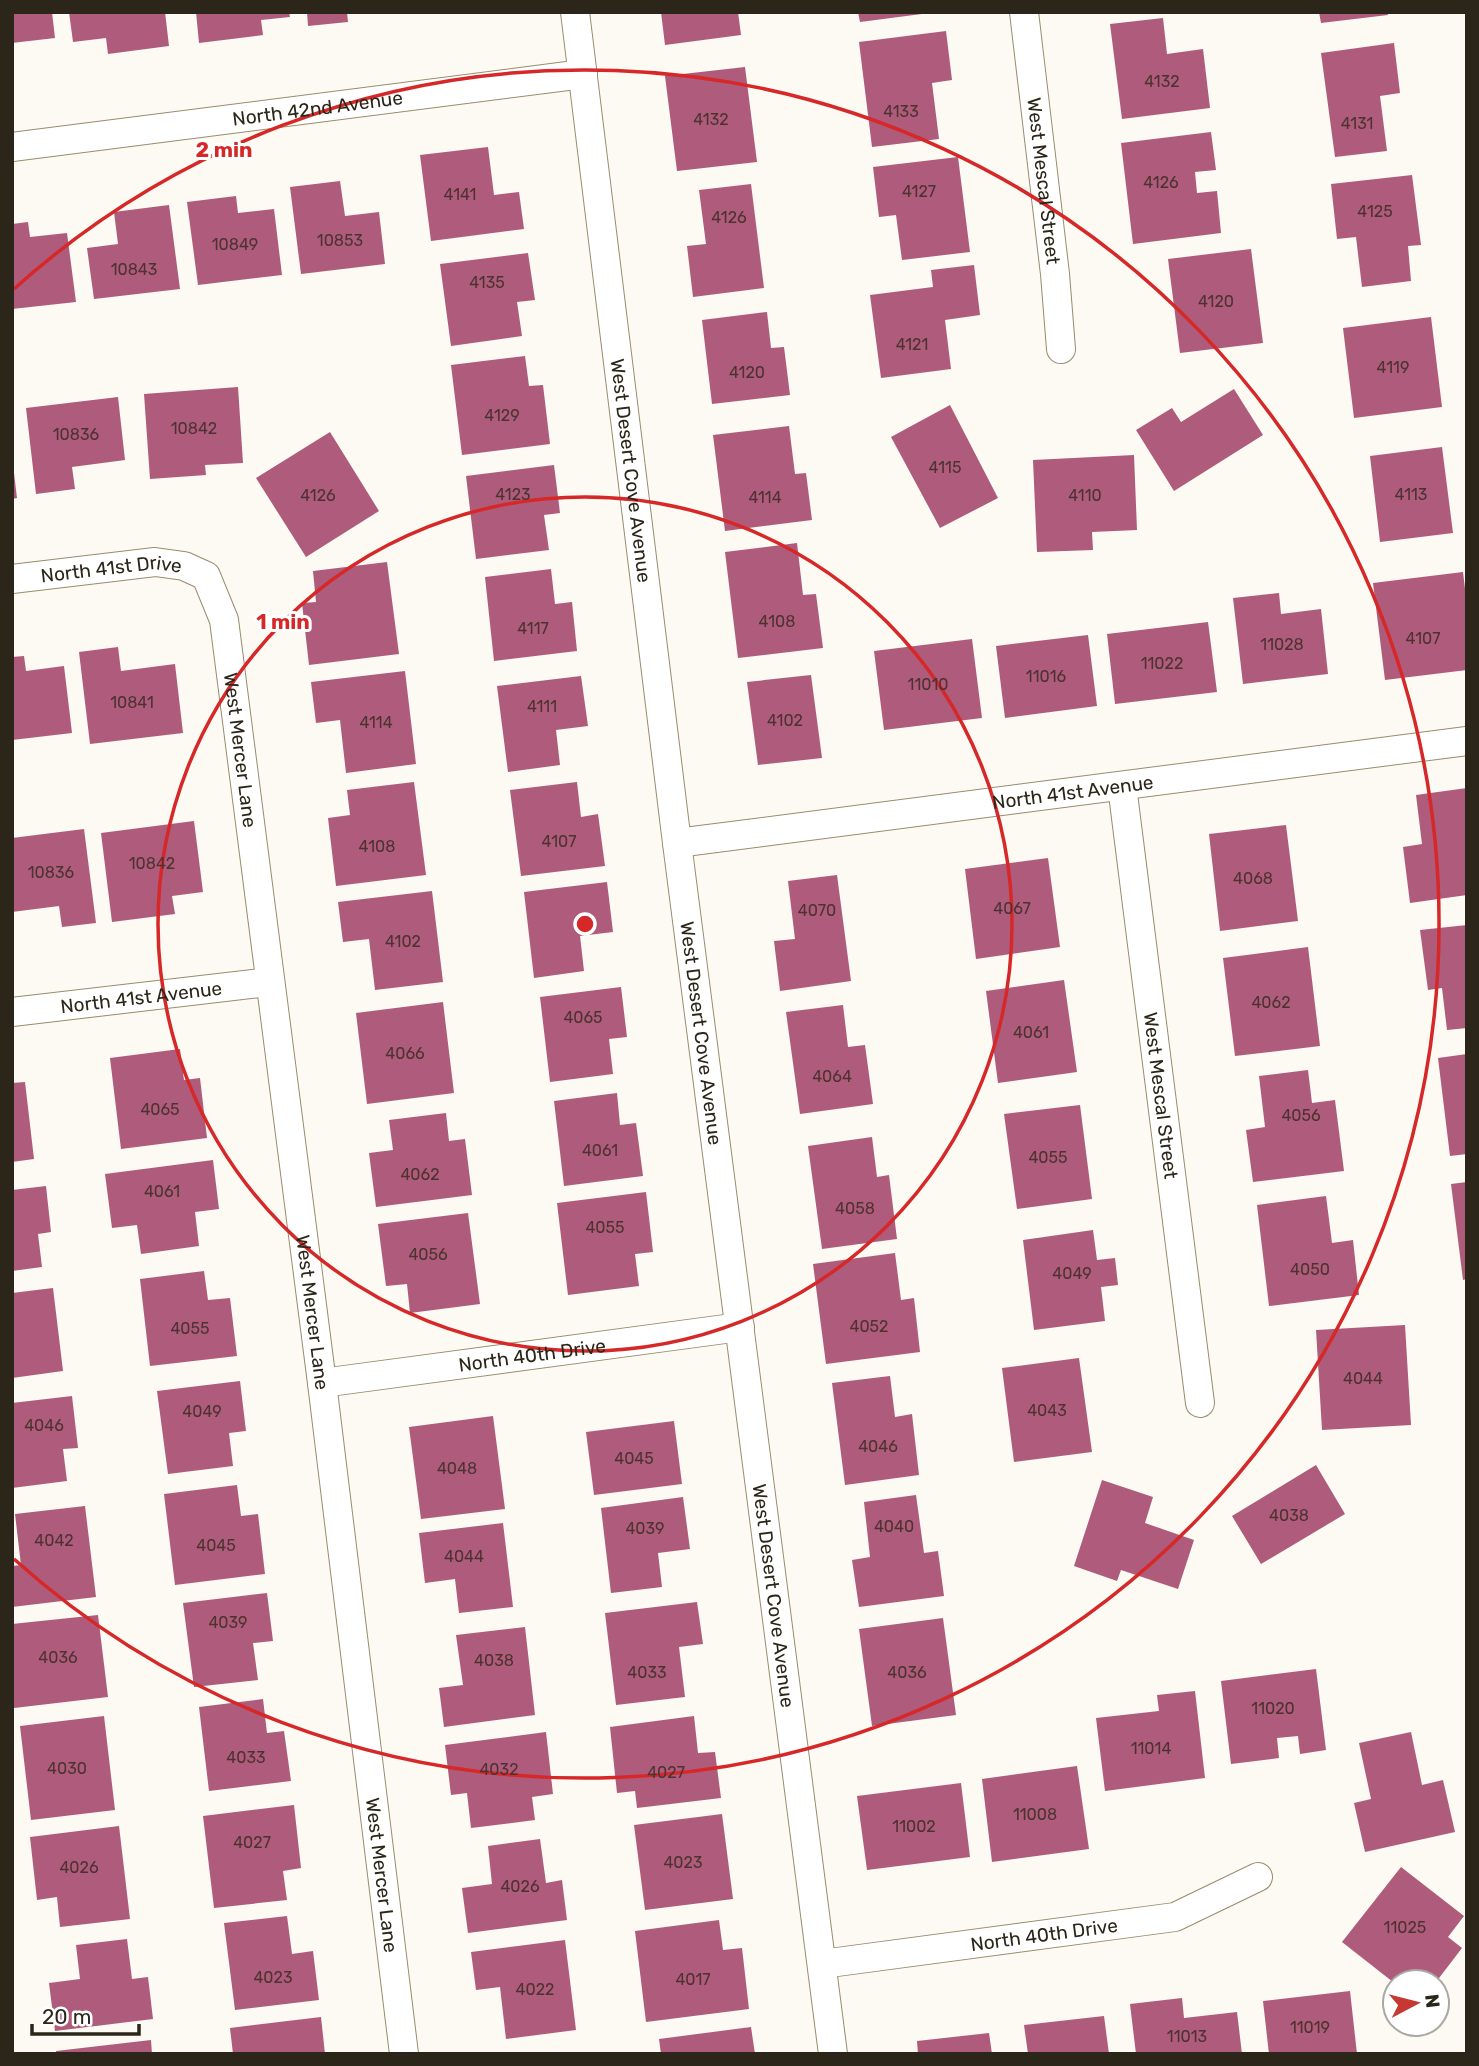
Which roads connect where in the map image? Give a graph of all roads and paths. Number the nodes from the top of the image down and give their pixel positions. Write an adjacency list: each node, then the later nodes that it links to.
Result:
1 (575, 12): 3 (street, West Desert Cove Avenue)
2 (1024, 12): 5 (street, West Mescal Street)
3 (583, 74): 4 (street, North 42nd Avenue); 10 (street, West Desert Cove Avenue)
4 (12, 146)
5 (1061, 349)
6 (206, 576): 7 (street, North 41st Drive); 11 (street, West Mercer Lane)
7 (12, 579)
8 (1467, 741): 9 (street, North 41st Avenue)
9 (1122, 786): 10 (street, North 41st Avenue); 15 (street, West Mescal Street)
10 (677, 843): 13 (street, West Desert Cove Avenue)
11 (269, 982): 12 (street, North 41st Avenue); 14 (street, West Mercer Lane)
12 (12, 1012)
13 (740, 1327): 14 (street, North 40th Drive); 17 (street, West Desert Cove Avenue)
14 (322, 1382): 18 (street, West Mercer Lane)
15 (1200, 1403)
16 (1258, 1877): 17 (street, North 40th Drive)
17 (822, 1964): 19 (street, West Desert Cove Avenue)
18 (404, 2054)
19 (833, 2054)

